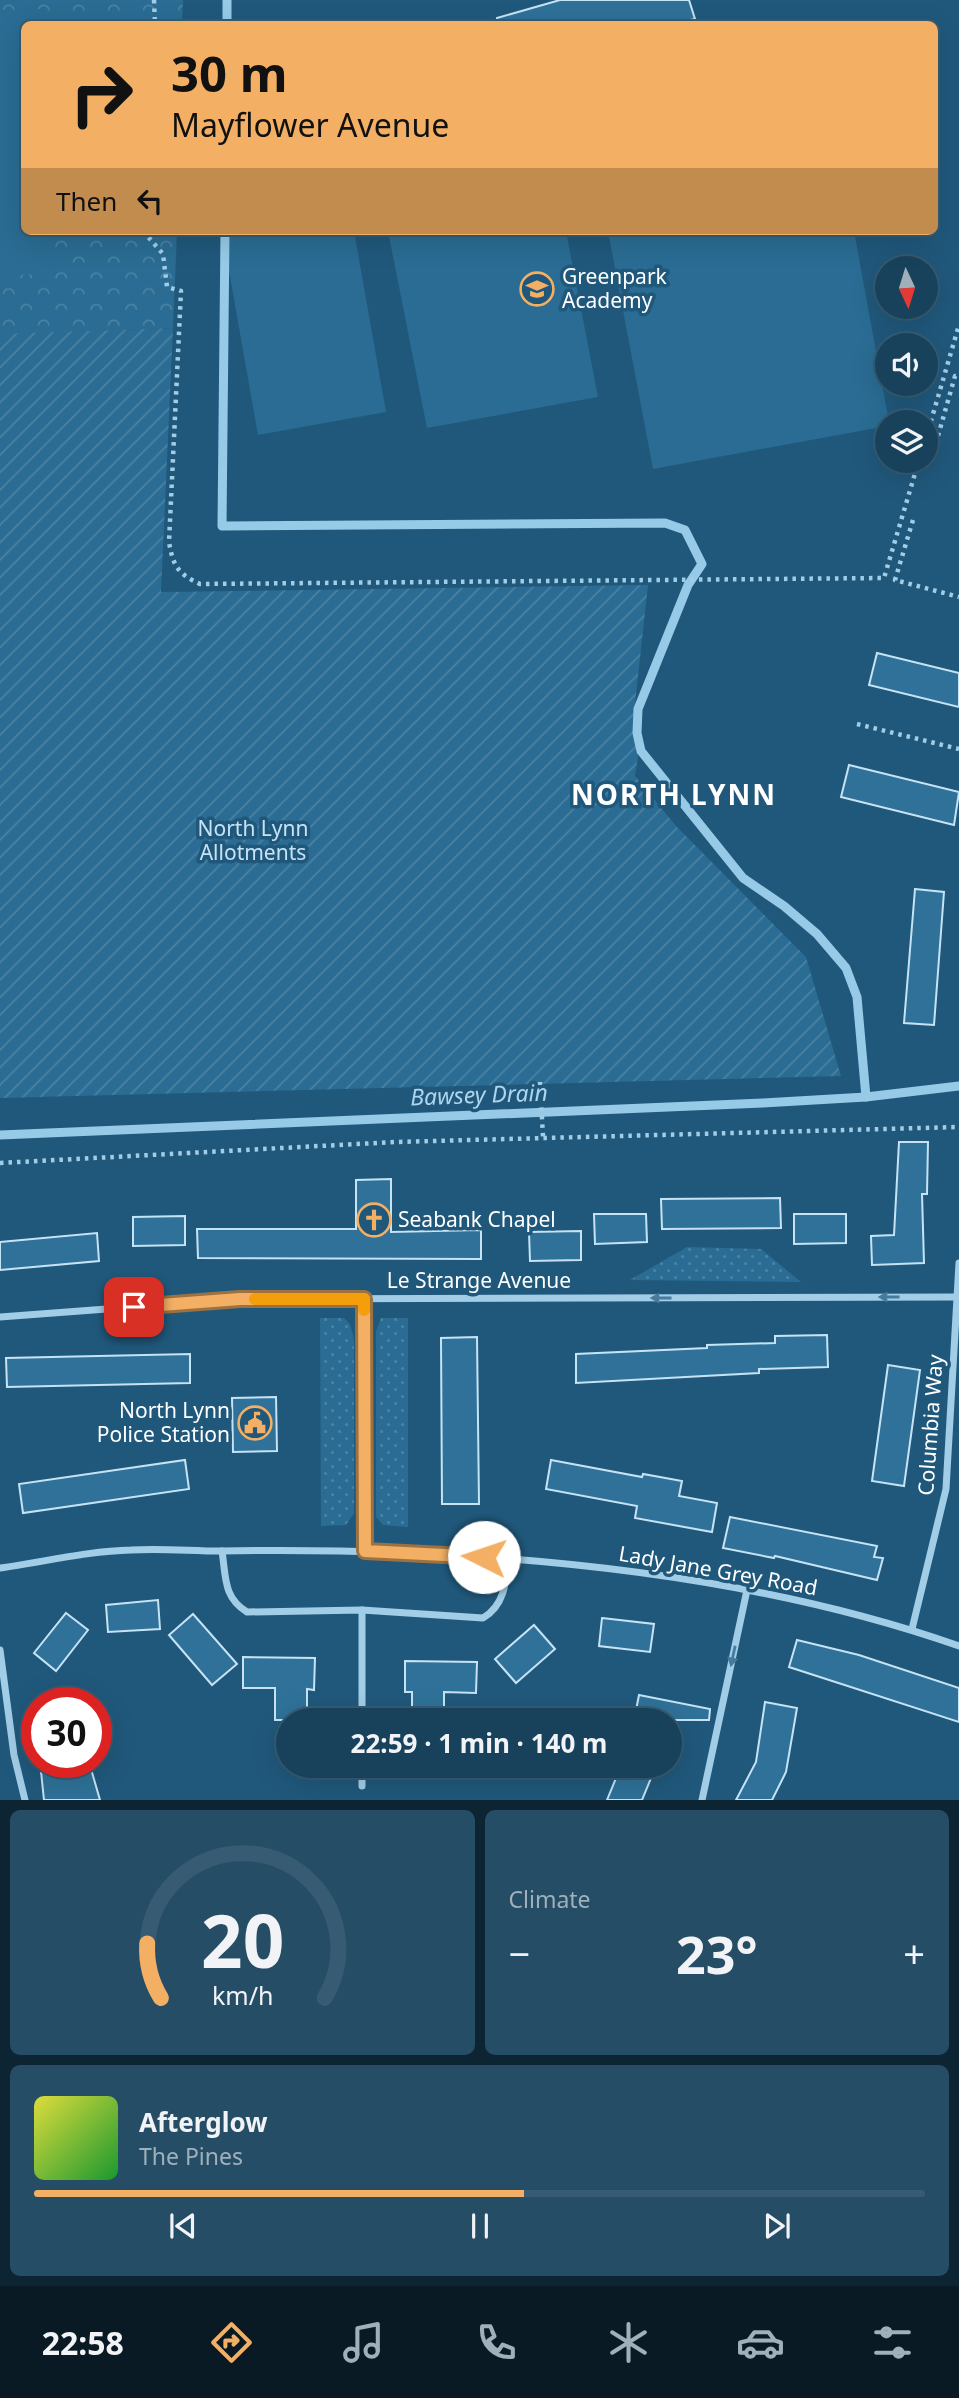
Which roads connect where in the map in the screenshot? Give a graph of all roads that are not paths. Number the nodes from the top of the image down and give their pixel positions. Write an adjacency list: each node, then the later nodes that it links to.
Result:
1 (959, 1263): 2 (street, Columbia Way)
2 (958, 1297): 3 (street, Le Strange Avenue, one-way to 3); 11 (street, Columbia Way)
3 (364, 1299): 4 (street, Le Strange Avenue); 6 (street)
4 (0, 1317)
5 (222, 1551): 6 (street, Lady Jane Grey Road); 8 (street, Lady Jane Grey Road); 10 (street)
6 (365, 1551): 7 (street, Lady Jane Grey Road)
7 (508, 1558): 9 (street, Lady Jane Grey Road); 10 (street)
8 (0, 1568)
9 (747, 1590): 11 (street, Lady Jane Grey Road); 18 (street, one-way to 18)
10 (362, 1610): 14 (street)
11 (912, 1629): 12 (street, Lady Jane Grey Road)
12 (959, 1646)
13 (0, 1650): 17 (street)
14 (362, 1708)
15 (362, 1778): 16 (street)
16 (362, 1786)
17 (25, 1800)
18 (702, 1800)

